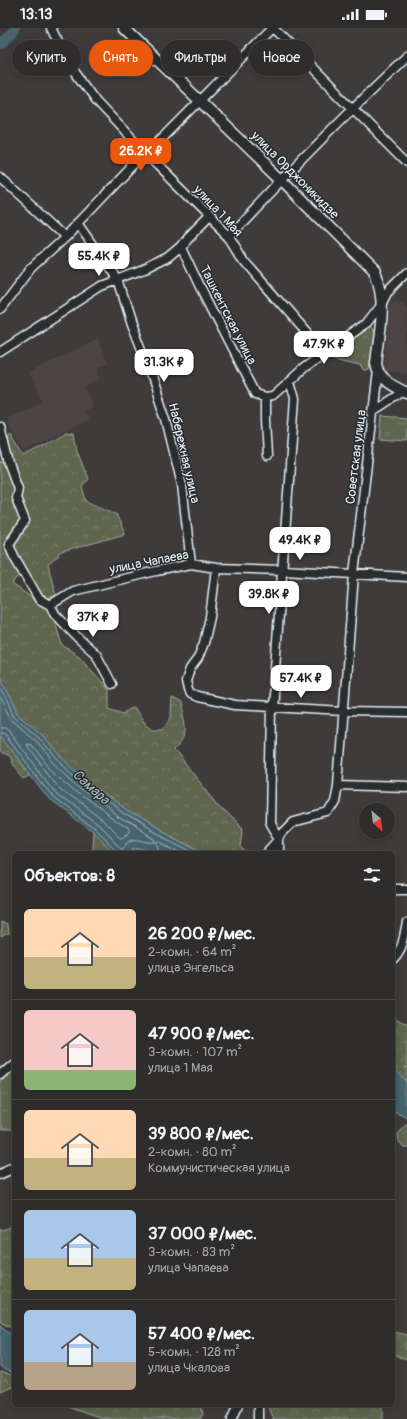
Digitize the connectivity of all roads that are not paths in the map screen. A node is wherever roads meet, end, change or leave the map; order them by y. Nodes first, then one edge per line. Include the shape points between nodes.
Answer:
1 (51, 28) edge
2 (124, 28) edge
3 (273, 28) edge
4 (407, 56) edge
5 (200, 100) junction
6 (353, 108) junction
7 (145, 153) junction
8 (407, 163) edge
9 (0, 177) edge
10 (281, 179) junction
11 (208, 217) junction
12 (78, 223) junction
13 (228, 236) junction
14 (64, 237) junction
15 (181, 246) junction
16 (407, 273) edge
17 (118, 280) junction
18 (382, 302) junction
19 (0, 309) edge
20 (0, 352) edge
21 (324, 353) junction
22 (378, 372) junction
23 (290, 381) junction
24 (406, 392) edge
25 (265, 397) junction
26 (373, 411) junction
27 (0, 427) edge
28 (267, 456) dead end
29 (191, 564) junction
30 (216, 568) junction
31 (283, 570) junction
32 (354, 574) junction
33 (407, 577) edge
34 (50, 605) junction
35 (112, 684) dead end
36 (272, 708) junction
37 (344, 711) junction
38 (407, 712) edge
39 (338, 785) junction
40 (407, 787) edge
41 (279, 839) junction
42 (268, 851) edge
43 (279, 851) edge
44 (395, 889) edge
45 (407, 889) edge
46 (407, 922) edge
47 (395, 957) edge
48 (12, 1064) edge
49 (0, 1074) edge
50 (12, 1168) edge
51 (0, 1173) edge
52 (237, 1407) edge
53 (258, 1407) edge
54 (232, 1419) edge
55 (258, 1419) edge

1 - 7 street, улица 1 Мая via 69,64 96,101
2 - 5 main road, улица Орджоникидзе
3 - 5 street
3 - 6 street
4 - 6 street
5 - 7 street
5 - 10 main road, улица Орджоникидзе
6 - 8 street
6 - 10 street
7 - 11 street, улица 1 Мая
7 - 12 street
9 - 14 street
10 - 13 street
10 - 18 main road, улица Орджоникидзе via 375,273 379,281
11 - 13 street, улица 1 Мая
11 - 15 street
12 - 14 street
12 - 17 street, Набережная улица
13 - 21 street, улица 1 Мая via 244,260
14 - 19 street via 31,268
15 - 17 street via 168,258
15 - 25 street, Ташкентская улица via 254,394
16 - 18 street
17 - 20 street via 102,286
17 - 29 street, Набережная улица via 166,419 182,485
18 - 21 street via 366,324
18 - 22 main road, улица Орджоникидзе via 376,363
21 - 23 street
22 - 24 main road via 385,380
22 - 26 street, Советская улица
23 - 25 street via 273,396
23 - 31 street via 295,399
24 - 26 street
25 - 28 street
26 - 32 street, Советская улица
27 - 34 street via 18,488 16,498 25,521 9,544 39,599
29 - 30 street, улица Чапаева
29 - 34 street, улица Чапаева via 73,591
30 - 31 street, улица Чапаева
30 - 36 street via 210,617 204,643 186,681 188,690 197,697 235,705
31 - 32 street, улица Чапаева
31 - 36 street
32 - 33 street, улица Чапаева
32 - 37 street, Советская улица
34 - 35 street via 55,614 96,654
36 - 37 street
36 - 41 street via 270,824
37 - 38 street
37 - 39 street, Советская улица
39 - 40 street
39 - 41 street, Советская улица via 335,801 328,813 293,822
41 - 42 street
41 - 43 street
44 - 45 street
46 - 47 street via 403,943
48 - 49 street
50 - 51 street
52 - 54 street
53 - 55 street

